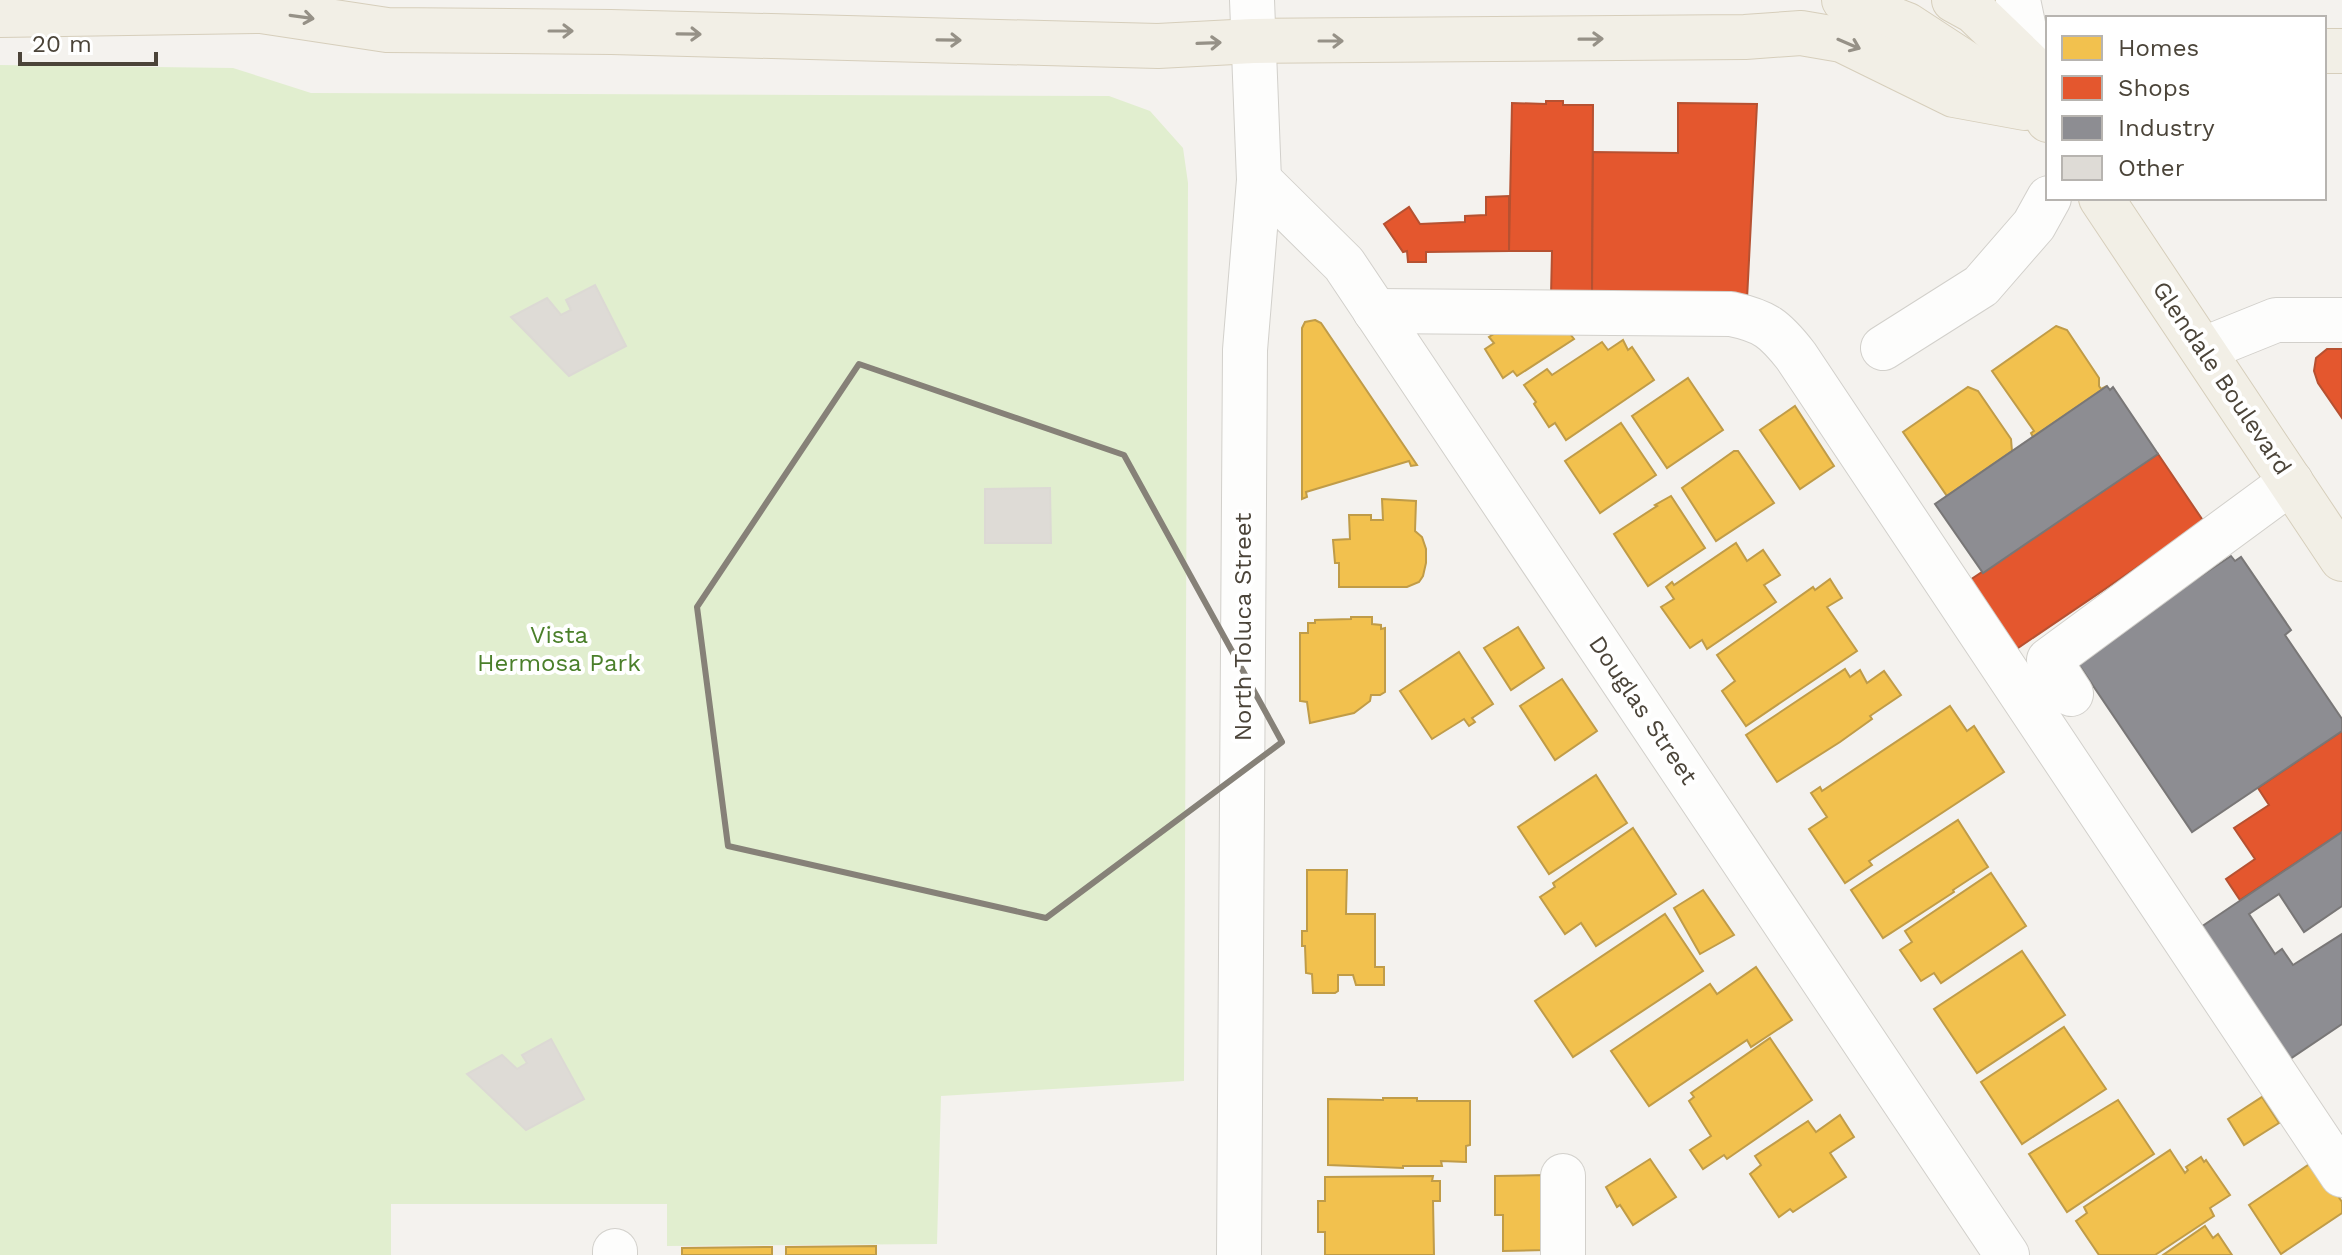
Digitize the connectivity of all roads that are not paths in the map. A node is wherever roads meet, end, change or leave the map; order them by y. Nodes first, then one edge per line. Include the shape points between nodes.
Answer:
1 (1844, 0) edge
2 (2018, 0) edge
3 (1967, 4) edge
4 (0, 15) edge
5 (1253, 21) edge
6 (1976, 70) junction
7 (2040, 97) edge
8 (1259, 180) junction
9 (2048, 200) edge
10 (2102, 200) edge
11 (1375, 311) junction
12 (2342, 320) edge
13 (1883, 348) dead end
14 (2204, 349) junction
15 (2291, 482) junction
16 (2342, 559) edge
17 (2071, 694) dead end
18 (2342, 1175) edge
19 (1563, 1176) dead end
20 (1239, 1255) edge
21 (1563, 1255) edge
22 (2007, 1255) edge

1 - 6 main road via 1907,25
2 - 7 street
3 - 6 street
3 - 7 main road
4 -> 5 main road via 261,11 387,30 1158,46
5 -> 7 main road via 1745,37 1801,33 1842,40 1954,95
5 - 8 street, North Toluca Street
6 - 7 main road
8 - 11 street, Douglas Street via 1344,264
8 - 20 street, North Toluca Street via 1245,350
9 - 13 street via 2034,225 1981,286
10 - 14 main road, Glendale Boulevard
11 - 18 street via 1731,314 1755,319 1777,332
11 - 22 street, Douglas Street
12 - 14 street via 2276,320
14 - 15 main road, Glendale Boulevard
15 - 16 main road, Glendale Boulevard
15 - 17 street via 2049,660
19 - 21 street

